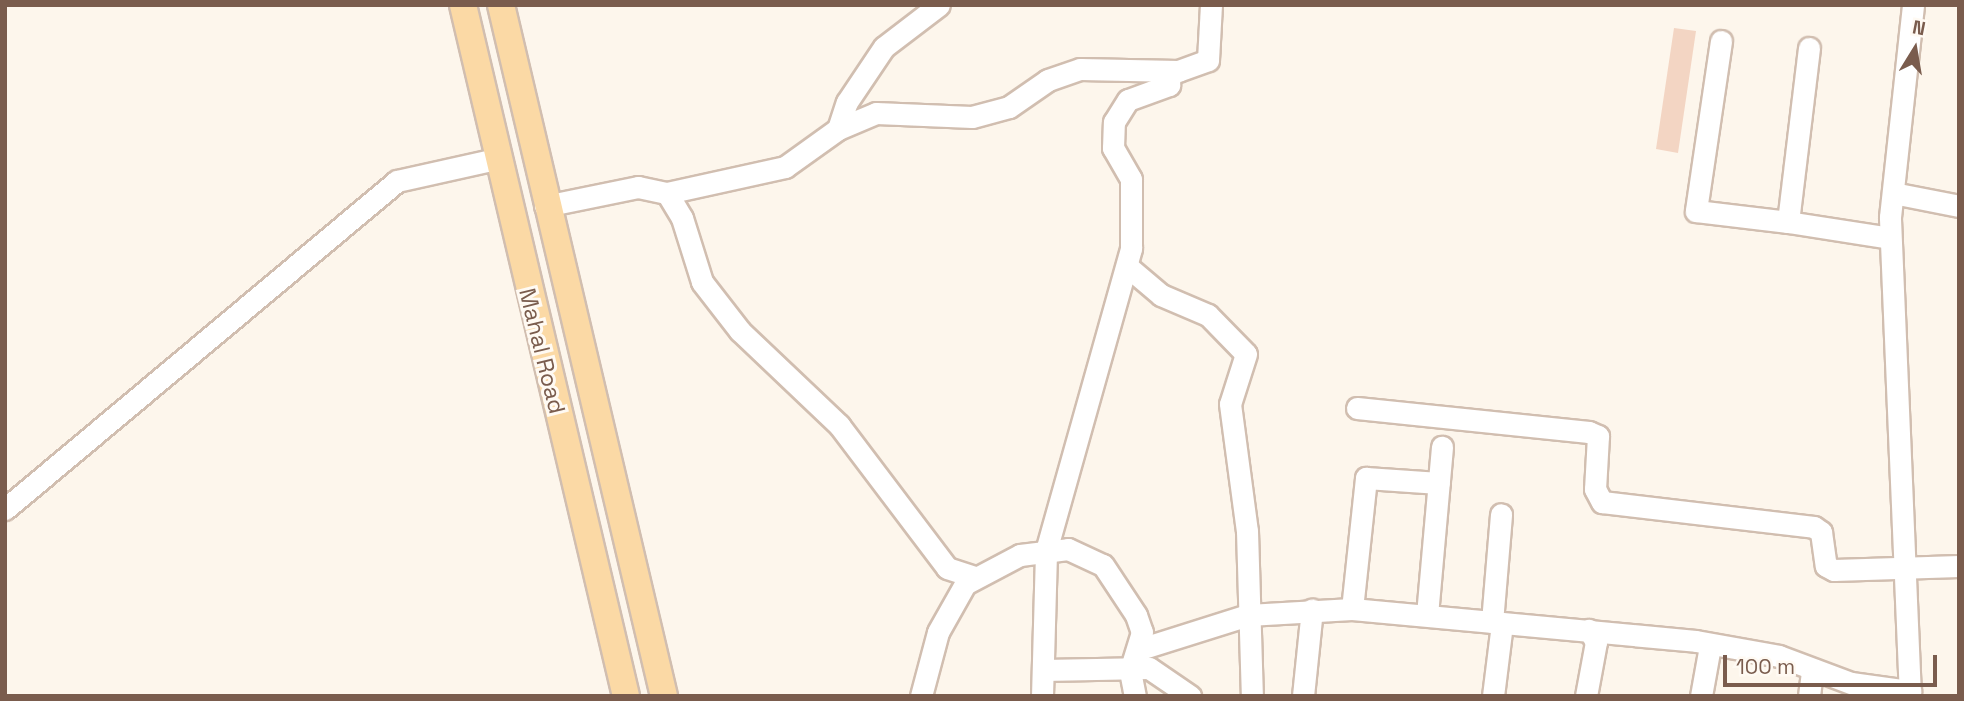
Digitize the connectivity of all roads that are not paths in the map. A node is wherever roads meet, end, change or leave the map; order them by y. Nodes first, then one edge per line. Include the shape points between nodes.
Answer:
1 (463, 5) edge
2 (501, 5) edge
3 (939, 5) edge
4 (1211, 5) edge
5 (1913, 5) edge
6 (1721, 41) dead end
7 (1809, 48) dead end
8 (1170, 72) junction
9 (838, 129) junction
10 (495, 159) junction
11 (667, 193) junction
12 (1893, 193) junction
13 (545, 206) junction
14 (1959, 206) edge
15 (1788, 222) junction
16 (1891, 238) junction
17 (1128, 267) junction
18 (1357, 408) dead end
19 (1442, 447) dead end
20 (1438, 483) junction
21 (5, 509) edge
22 (1501, 514) dead end
23 (1046, 551) junction
24 (1959, 566) edge
25 (1905, 568) junction
26 (975, 577) junction
27 (1352, 609) junction
28 (1312, 610) junction
29 (1248, 615) junction
30 (1427, 615) junction
31 (1497, 623) junction
32 (1589, 630) junction
33 (1710, 646) junction
34 (1133, 661) junction
35 (1043, 670) junction
36 (1812, 671) junction
37 (1910, 693) edge
38 (626, 696) edge
39 (664, 696) edge
40 (921, 696) edge
41 (1042, 696) edge
42 (1136, 696) edge
43 (1190, 696) edge
44 (1252, 696) edge
45 (1303, 696) edge
46 (1493, 696) edge
47 (1586, 696) edge
48 (1701, 696) edge
49 (1809, 696) edge

1 - 10 main road, Mahal Road
2 - 13 main road, Mahal Road
3 - 9 street via 884,47 847,102
4 - 8 street via 1208,60
5 - 12 street
6 - 15 street via 1696,211
7 - 15 street
8 - 9 street via 1080,69 1048,80 1009,107 984,114 876,113
8 - 17 street via 1169,85 1128,100 1114,122 1113,148 1131,179 1135,212
9 - 11 street via 785,167
10 - 21 street via 397,181
10 - 38 main road, Mahal Road
11 - 13 street via 638,187
11 - 26 street via 682,218 702,282 740,331 839,425 947,568
12 - 14 street
12 - 16 street
13 - 39 main road, Mahal Road
15 - 16 street
16 - 25 street
17 - 23 street
17 - 29 street via 1161,295 1208,315 1246,354 1230,404 1242,468
18 - 25 street via 1589,432 1598,436 1594,489 1602,502 1807,525 1821,531 1826,566 1834,570
19 - 20 street
20 - 27 street via 1366,478
20 - 30 street
22 - 31 street
23 - 26 street via 1020,555
23 - 34 street via 1068,549 1103,565 1142,632
23 - 35 street
24 - 25 street
25 - 37 street
26 - 40 street via 937,632
27 - 28 street
27 - 30 street
28 - 29 street
28 - 45 street
29 - 34 street
29 - 44 street
30 - 31 street
31 - 32 street
31 - 46 street
32 - 33 street
32 - 47 street via 1596,642
33 - 36 street via 1779,656
33 - 48 street
34 - 35 street
34 - 42 street
34 - 43 street
35 - 41 street
36 - 37 street
36 - 49 street

